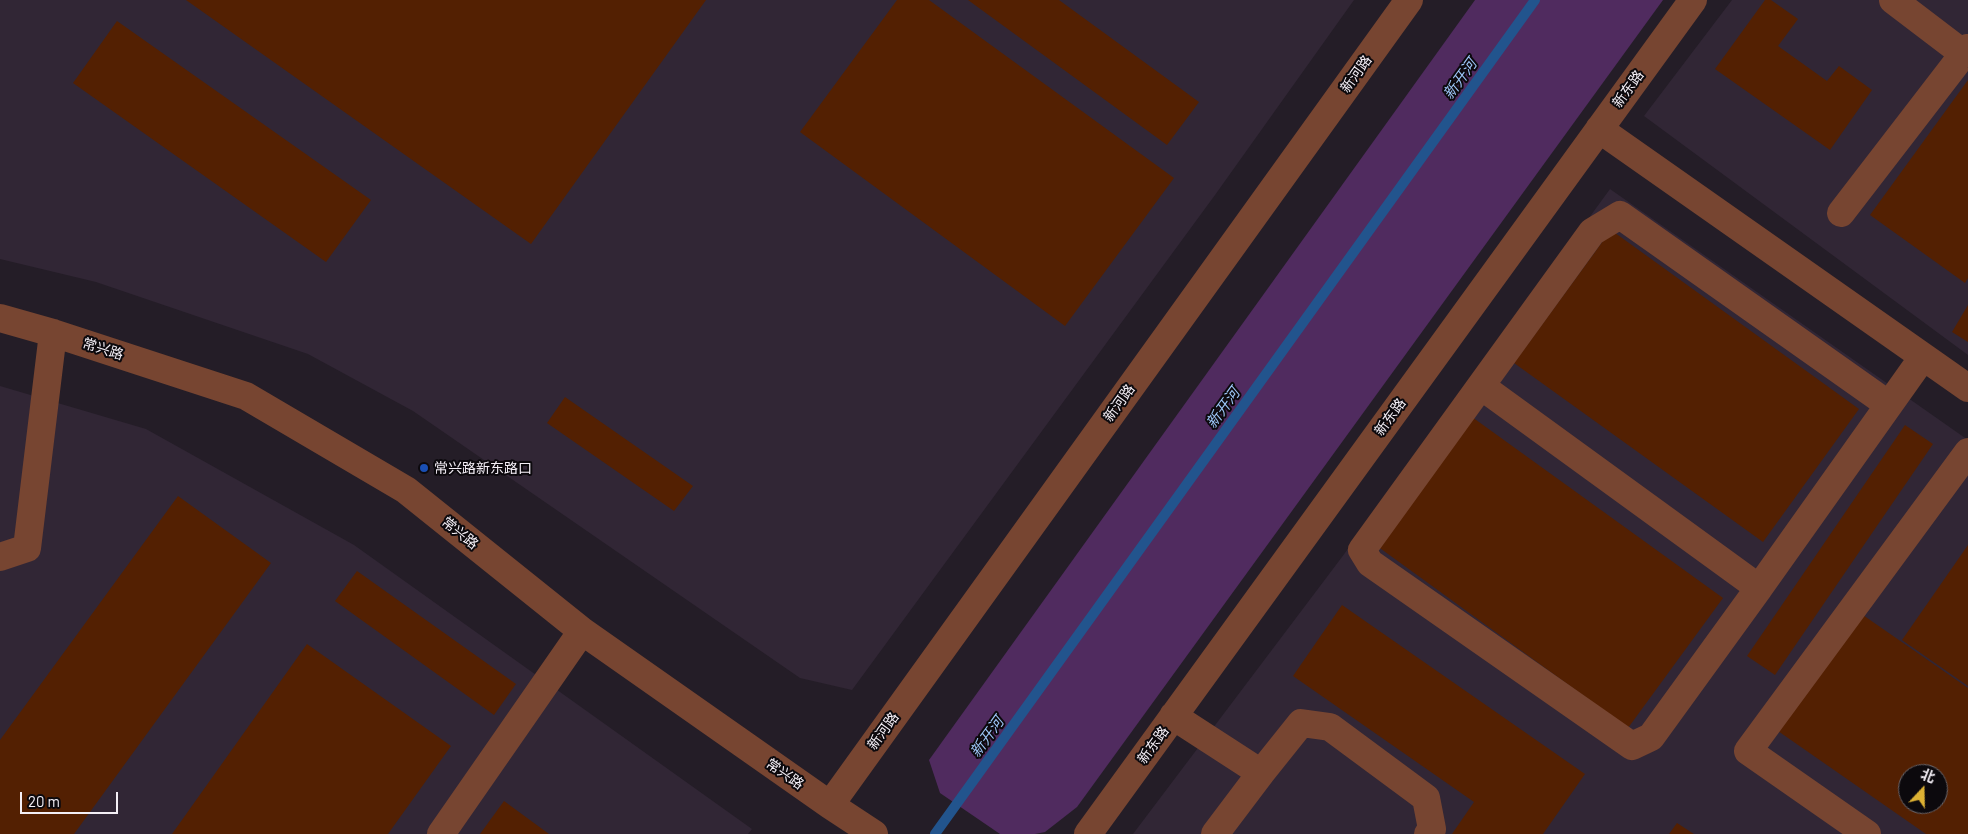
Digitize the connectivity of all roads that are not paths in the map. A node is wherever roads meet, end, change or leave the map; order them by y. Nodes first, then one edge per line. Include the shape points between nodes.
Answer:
1 (1409, 0) edge
2 (1693, 0) edge
3 (1893, 0) edge
4 (1966, 51) edge
5 (1599, 129) junction
6 (1841, 213) dead end
7 (0, 318) edge
8 (53, 333) junction
9 (1923, 356) junction
10 (1480, 386) junction
11 (1968, 387) edge
12 (1889, 405) junction
13 (1967, 457) edge
14 (0, 557) edge
15 (1759, 588) junction
16 (582, 631) junction
17 (1173, 716) junction
18 (1261, 773) junction
19 (830, 805) junction
20 (1224, 831) edge
21 (440, 834) edge
22 (874, 834) edge
23 (1088, 834) edge
24 (1428, 834) edge
25 (1867, 834) edge

1 - 19 street, 新河路
2 - 5 street, 新东路
3 - 4 street
4 - 6 street
5 - 9 street
5 - 17 street, 新东路
7 - 8 street, 常兴路
8 - 14 street via 27,548
8 - 16 street, 常兴路 via 246,396 406,490
9 - 11 street
9 - 12 street
10 - 12 street via 1592,232 1620,215
10 - 15 street
10 - 15 street via 1362,550 1370,564 1632,746 1651,737
12 - 15 street
13 - 25 street via 1748,751
16 - 19 street, 常兴路
16 - 21 street
17 - 18 street
17 - 23 street, 新东路
18 - 20 street
18 - 24 street via 1301,723 1330,727 1426,798 1432,829
19 - 22 street, 常兴路

